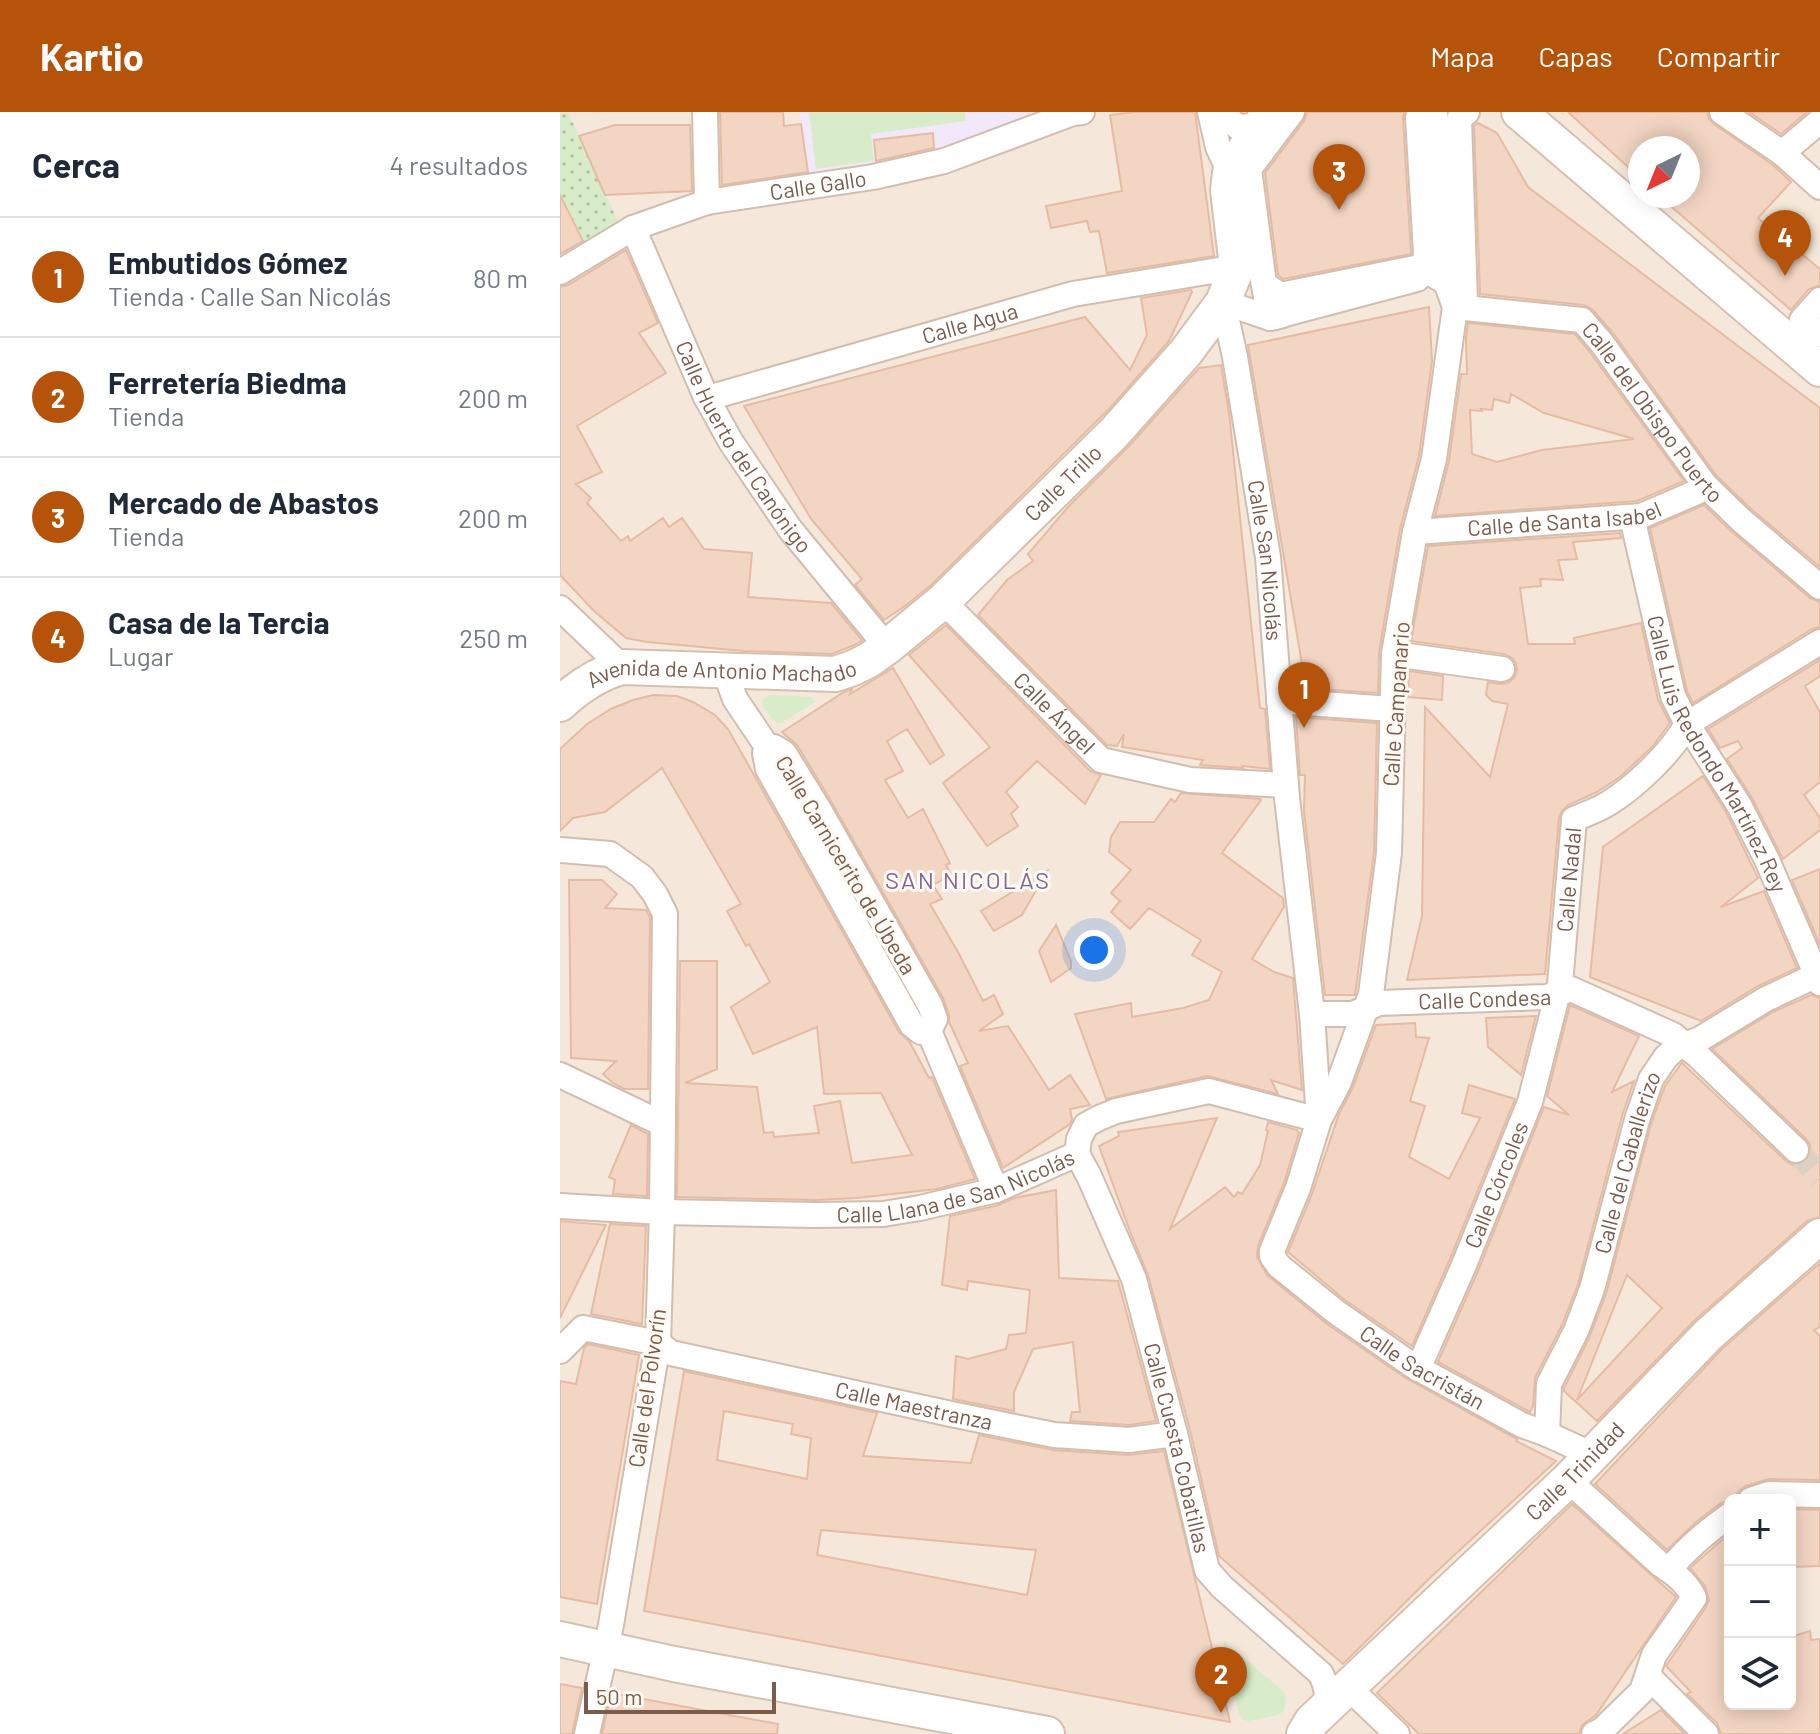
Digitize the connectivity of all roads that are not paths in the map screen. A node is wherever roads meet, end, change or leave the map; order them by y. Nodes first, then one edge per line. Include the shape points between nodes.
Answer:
1 (705, 112) edge
2 (1082, 112) edge
3 (1210, 112) edge
4 (1220, 112) edge
5 (1418, 112) edge
6 (1435, 112) edge
7 (1467, 112) edge
8 (1519, 112) edge
9 (1722, 112) edge
10 (1276, 114) edge
11 (1820, 121) edge
12 (1782, 153) junction
13 (1230, 173) junction
14 (1820, 187) edge
15 (707, 202) junction
16 (633, 228) junction
17 (1237, 267) junction
18 (560, 272) edge
19 (1446, 282) junction
20 (1820, 282) edge
21 (1820, 293) edge
22 (1820, 300) edge
23 (1223, 302) junction
24 (1455, 307) junction
25 (1270, 318) junction
26 (1818, 340) edge
27 (706, 397) junction
28 (1705, 485) junction
29 (1632, 517) junction
30 (1415, 532) junction
31 (1820, 587) edge
32 (943, 601) junction
33 (560, 608) edge
34 (1820, 642) edge
35 (887, 647) junction
36 (1394, 654) junction
37 (622, 667) junction
38 (1502, 669) dead end
39 (725, 671) junction
40 (1279, 701) junction
41 (560, 704) edge
42 (1392, 709) junction
43 (1687, 724) junction
44 (1286, 785) junction
45 (560, 850) edge
46 (1819, 979) edge
47 (1558, 994) junction
48 (1366, 1008) junction
49 (1312, 1014) junction
50 (1691, 1049) junction
51 (560, 1075) edge
52 (1319, 1120) junction
53 (663, 1124) junction
54 (1796, 1150) tunnel mouth
55 (1077, 1154) junction
56 (996, 1190) junction
57 (560, 1206) edge
58 (662, 1212) junction
59 (1820, 1236) edge
60 (658, 1343) junction
61 (560, 1351) edge
62 (1418, 1369) junction
63 (1175, 1434) junction
64 (1547, 1434) junction
65 (1593, 1455) junction
66 (1568, 1480) junction
67 (1796, 1495) edge
68 (1820, 1495) edge
69 (1724, 1519) edge
70 (1669, 1570) junction
71 (560, 1639) edge
72 (605, 1649) junction
73 (1648, 1676) junction
74 (1318, 1719) edge
75 (587, 1734) edge
76 (1047, 1734) edge
77 (1397, 1734) edge
78 (1594, 1734) edge
79 (1706, 1734) edge

1 - 15 street
2 - 15 street, Calle Gallo via 944,161
3 - 13 street
4 - 10 street via 1238,127
5 - 19 street via 1424,270
6 - 19 street
7 - 19 street via 1459,119 1465,303
8 - 26 street
9 - 12 street
10 - 13 street
10 - 25 street via 1242,168
10 - 25 street via 1249,169 1264,284 1280,295 1415,268 1417,279
11 - 12 street
12 - 14 street
13 - 17 street
15 - 16 street, Calle Gallo
16 - 18 street, Calle Gallo
16 - 27 street, Calle Huerto del Canónigo
17 - 23 street, Calle Trillo
17 - 27 street, Calle Agua via 1073,294
19 - 24 street
19 - 25 street
20 - 21 street via 1815,289
22 - 26 street via 1802,320
23 - 25 street
23 - 32 street, Calle Trillo via 1114,433
23 - 40 street, Calle San Nicolás via 1268,557
24 - 28 street, Calle del Obispo Puerto via 1582,320
24 - 30 street, Calle Campanario via 1434,459
27 - 35 street, Calle Huerto del Canónigo via 790,529
28 - 29 street, Calle de Santa Isabel
28 - 31 street, Calle del Obispo Puerto
29 - 30 street, Calle de Santa Isabel
29 - 43 street, Calle Luis Redondo Martínez Rey via 1673,696
30 - 36 street, Calle Campanario
32 - 35 street, Calle Trillo
32 - 44 street, Calle Ángel via 1101,760 1190,780
33 - 37 street
34 - 43 street
35 - 39 street, Avenida de Antonio Machado via 835,674
36 - 38 street
36 - 42 street, Calle Campanario
37 - 39 street, Avenida de Antonio Machado
37 - 41 street, Avenida de Antonio Machado via 592,679
39 - 56 street, Calle Carnicerito de Úbeda via 735,699 768,748 784,753 930,1005 935,1019 929,1031
40 - 42 street
40 - 44 street, Calle San Nicolás
42 - 48 street, Calle Campanario via 1389,853
43 - 46 street, Calle Luis Redondo Martínez Rey via 1739,805
43 - 47 street, Calle Nadal via 1678,741 1628,790 1574,819
44 - 49 street, Calle San Nicolás
45 - 53 street, Calle del Polvorín via 610,854 642,877 665,914
46 - 50 street, Calle del Caballerizo via 1766,999
47 - 48 street, Calle Condesa via 1379,1003
47 - 50 street, Calle Condesa via 1571,989 1673,1035
47 - 62 street, Calle Córcoles via 1530,1102
48 - 49 street, Calle Condesa via 1353,1014
48 - 52 street, Calle Campanario
49 - 52 street, Calle San Nicolás
50 - 54 street, Calle Condesa
50 - 64 street, Calle del Caballerizo via 1676,1048 1651,1079 1592,1289 1549,1384
51 - 53 street
52 - 55 street, Calle Llana de San Nicolás via 1209,1091 1099,1118 1086,1125
52 - 62 street, Calle Sacristán via 1272,1251 1274,1261
53 - 58 street, Calle del Polvorín
55 - 56 street, Calle Llana de San Nicolás
55 - 63 street, Calle Cuesta Cobatillas via 1134,1279
56 - 58 street, Calle Llana de San Nicolás via 883,1214
57 - 58 street, Calle Llana de San Nicolás
58 - 60 street, Calle del Polvorín
59 - 65 street, Calle Trinidad via 1708,1335
60 - 61 street, Calle Maestranza via 583,1328
60 - 63 street, Calle Maestranza via 671,1353 1054,1435 1129,1440
60 - 72 street, Calle del Polvorín
62 - 64 street, Calle Sacristán
63 - 74 street, Calle Cuesta Cobatillas via 1207,1570 1321,1674 1325,1684
64 - 65 street, Calle Sacristán
65 - 66 street, Calle Trinidad
66 - 70 street
66 - 74 street, Calle Trinidad
67 - 68 street
69 - 70 street
70 - 73 street via 1694,1598 1654,1655
71 - 72 street
72 - 75 street, Calle del Polvorín
72 - 76 street
73 - 78 street via 1642,1691
73 - 79 street
74 - 77 street

